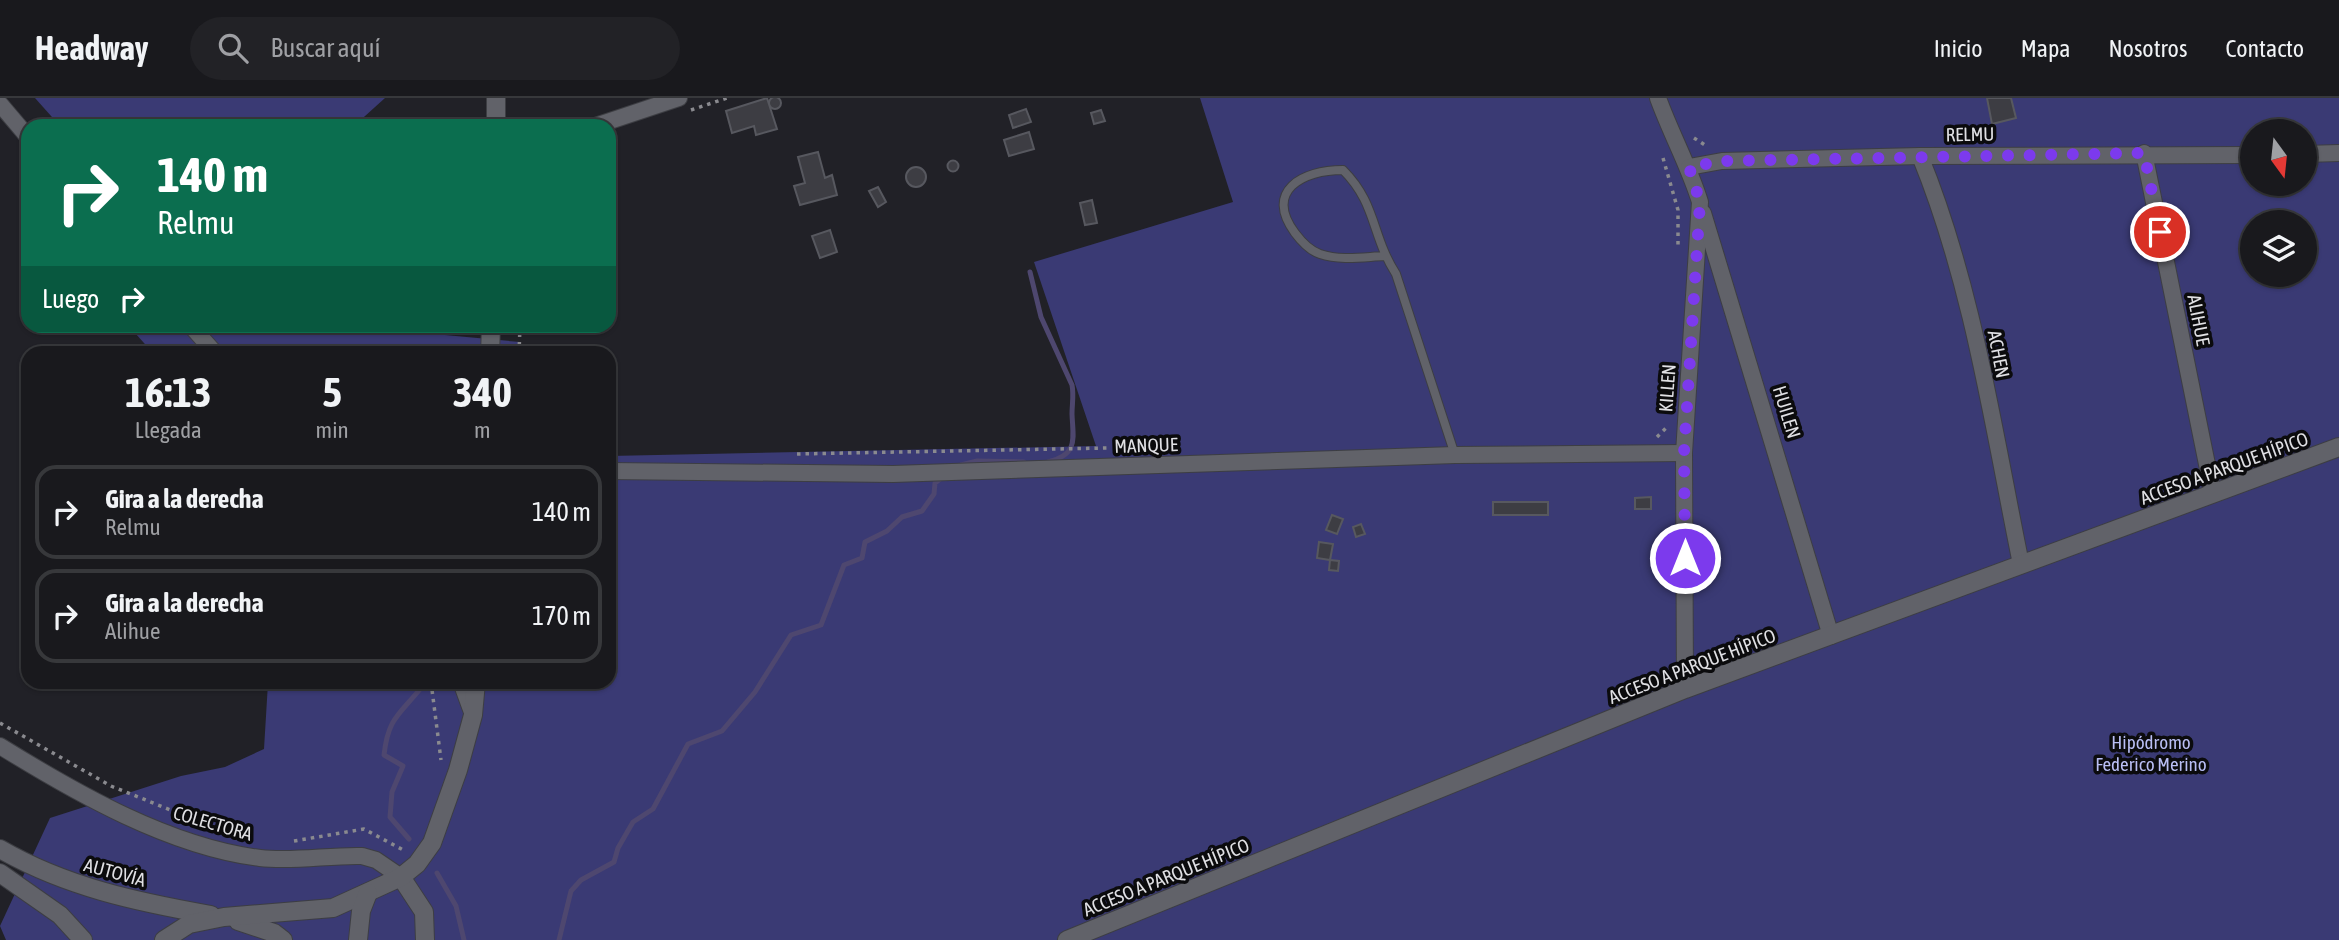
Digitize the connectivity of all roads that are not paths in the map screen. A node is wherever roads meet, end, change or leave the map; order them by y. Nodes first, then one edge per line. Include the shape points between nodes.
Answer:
1 (496, 98) edge
2 (679, 98) edge
3 (1658, 98) edge
4 (5, 103) edge
5 (496, 119) edge
6 (616, 119) edge
7 (21, 126) edge
8 (2144, 153) junction
9 (2339, 153) edge
10 (2317, 154) edge
11 (2240, 155) edge
12 (1920, 156) junction
13 (1689, 167) junction
14 (1700, 202) junction
15 (1384, 256) junction
16 (2339, 447) edge
17 (1684, 453) junction
18 (1455, 455) junction
19 (616, 471) edge
20 (2213, 494) junction
21 (2021, 564) junction
22 (1831, 636) junction
23 (464, 689) edge
24 (476, 689) edge
25 (1685, 689) junction
26 (473, 715) junction
27 (0, 746) edge
28 (0, 849) edge
29 (0, 873) edge
30 (401, 877) junction
31 (368, 893) junction
32 (224, 917) junction
33 (83, 940) edge
34 (164, 940) edge
35 (283, 940) edge
36 (358, 940) edge
37 (425, 940) edge
38 (1067, 940) edge

1 - 5 street
2 - 6 street
3 - 13 street, KILLEN
4 - 7 street
8 - 11 street, RELMU
8 - 12 street, RELMU
8 - 20 street, ALIHUE
9 - 10 street
12 - 13 street, RELMU via 1722,161
12 - 21 street, ACHEN via 1970,314
13 - 14 street, KILLEN
14 - 17 street, KILLEN
14 - 22 street, HUILEN
15 - 15 lane via 1367,200 1343,170 1309,176 1284,194 1282,206 1289,225 1317,253 1341,259
15 - 18 lane via 1396,274
16 - 20 street, ACCESO A PARQUE HÍPICO
17 - 18 street, MANQUE
17 - 25 street, KILLEN
18 - 19 street, MANQUE via 893,474
20 - 21 street, ACCESO A PARQUE HÍPICO
21 - 22 street, ACCESO A PARQUE HÍPICO
22 - 25 street, ACCESO A PARQUE HÍPICO
23 - 26 street
24 - 26 street, AUTOVÍA
25 - 38 street, ACCESO A PARQUE HÍPICO
26 - 30 street, AUTOVÍA via 432,843
27 - 30 street, COLECTORA via 111,809 191,841 262,858 362,856
28 - 32 street, AUTOVÍA via 93,891
29 - 33 street via 60,915
30 - 31 street, AUTOVÍA
30 - 37 street, COLECTORA via 424,912
31 - 32 street, AUTOVÍA via 312,912
31 - 36 street
32 - 34 street via 189,924
32 - 35 street, AUTOVÍA via 252,924

